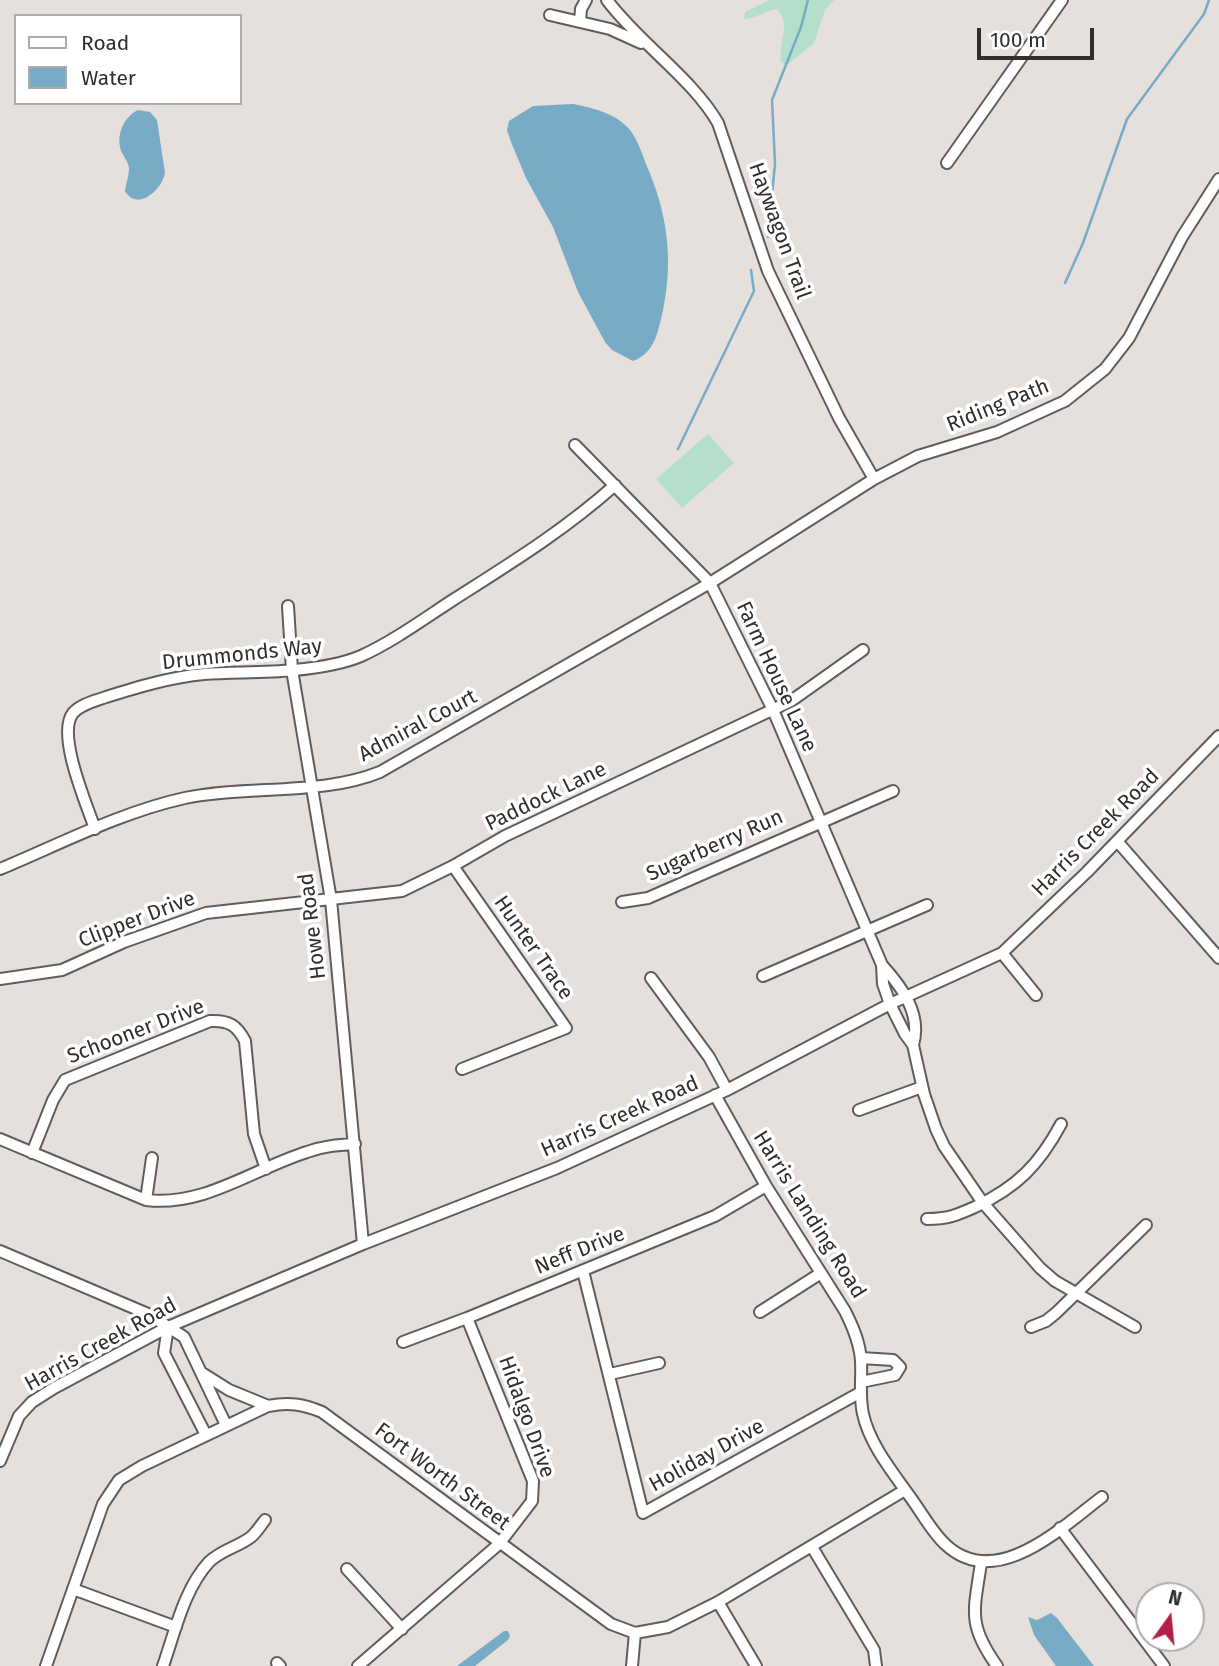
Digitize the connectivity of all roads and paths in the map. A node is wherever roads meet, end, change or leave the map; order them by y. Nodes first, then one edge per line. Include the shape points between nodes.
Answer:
1 (586, 0) edge
2 (607, 0) edge
3 (1062, 0) edge
4 (551, 15) dead end
5 (580, 21) junction
6 (649, 47) junction
7 (947, 163) dead end
8 (1219, 179) edge
9 (575, 445) dead end
10 (874, 479) junction
11 (615, 485) junction
12 (710, 583) junction
13 (288, 606) dead end
14 (863, 650) dead end
15 (292, 670) junction
16 (773, 710) junction
17 (1219, 736) edge
18 (313, 786) junction
19 (893, 790) dead end
20 (821, 820) junction
21 (95, 829) junction
22 (1117, 841) junction
23 (453, 866) junction
24 (0, 869) edge
25 (331, 900) junction
26 (622, 902) dead end
27 (927, 905) dead end
28 (867, 931) junction
29 (1002, 953) junction
30 (1219, 958) edge
31 (881, 965) junction
32 (763, 976) dead end
33 (651, 978) dead end
34 (0, 979) edge
35 (1035, 995) dead end
36 (906, 997) junction
37 (890, 1004) junction
38 (913, 1045) junction
39 (462, 1069) dead end
40 (922, 1087) junction
41 (727, 1090) junction
42 (715, 1096) junction
43 (859, 1110) dead end
44 (1061, 1124) dead end
45 (0, 1139) edge
46 (355, 1144) junction
47 (32, 1153) junction
48 (152, 1158) dead end
49 (266, 1169) junction
50 (766, 1186) junction
51 (146, 1200) junction
52 (983, 1203) junction
53 (928, 1219) dead end
54 (1146, 1225) dead end
55 (363, 1244) junction
56 (0, 1251) edge
57 (583, 1271) junction
58 (821, 1273) junction
59 (1075, 1294) junction
60 (760, 1312) dead end
61 (467, 1318) junction
62 (168, 1327) junction
63 (1031, 1327) dead end
64 (1135, 1327) dead end
65 (403, 1342) dead end
66 (861, 1358) junction
67 (659, 1363) dead end
68 (201, 1373) junction
69 (610, 1374) junction
70 (861, 1387) junction
71 (268, 1406) junction
72 (226, 1424) junction
73 (206, 1434) junction
74 (0, 1461) edge
75 (905, 1490) junction
76 (1102, 1497) dead end
77 (265, 1520) dead end
78 (1060, 1528) junction
79 (499, 1544) junction
80 (812, 1547) junction
81 (981, 1563) junction
82 (347, 1569) dead end
83 (73, 1589) junction
84 (718, 1602) junction
85 (176, 1627) junction
86 (402, 1629) junction
87 (635, 1633) junction
88 (46, 1666) edge
89 (163, 1666) edge
90 (358, 1666) edge
91 (632, 1666) edge
92 (756, 1666) edge
93 (876, 1666) edge
94 (997, 1666) edge
95 (1164, 1666) edge

1 - 5 street
2 - 6 street, Haywagon Trail
3 - 7 street
4 - 5 street, Haywagon Trail
5 - 6 street, Haywagon Trail
6 - 10 street, Haywagon Trail via 704,101 718,123 768,271
8 - 10 street, Riding Path via 1182,237 1129,338 1105,369 1065,401 997,432 918,456
9 - 11 street, Farm House Lane
10 - 12 street, Riding Path
11 - 12 street, Farm House Lane
11 - 15 street, Drummonds Way via 552,536 389,641 330,666
12 - 16 street, Farm House Lane
12 - 18 street, Admiral Court via 387,768 351,782
13 - 15 street, Howe Road
14 - 16 street, Paddock Lane
15 - 18 street, Howe Road
15 - 21 street, Drummonds Way via 173,679 80,707 70,718 68,736
16 - 20 street, Farm House Lane
16 - 23 street, Paddock Lane via 505,836
17 - 22 street, Harris Creek Road
18 - 21 street, Admiral Court via 183,799
18 - 25 street, Howe Road
19 - 20 street, Sugarberry Run
20 - 26 street, Sugarberry Run via 648,898
20 - 28 street, Farm House Lane
21 - 24 street, Admiral Court
22 - 29 street, Harris Creek Road
22 - 30 street
23 - 25 street, Paddock Lane via 401,891
23 - 39 street, Hunter Trace via 566,1028
25 - 34 street, Clipper Drive via 206,913 62,970
25 - 46 street, Howe Road
27 - 28 street
28 - 31 street, Farm House Lane
28 - 32 street
29 - 35 street
29 - 36 street, Harris Creek Road
31 - 36 street, Farm House Lane
31 - 37 street, Farm House Lane
33 - 41 street via 709,1057
36 - 37 street, Harris Creek Road
36 - 38 street, Farm House Lane via 917,1032
37 - 38 street, Farm House Lane
37 - 41 street, Harris Creek Road
38 - 40 street
40 - 43 street
40 - 52 street via 944,1146
41 - 42 street, Harris Creek Road
42 - 50 street, Harris Landing Road
42 - 55 street, Harris Creek Road via 557,1168
44 - 52 street via 1028,1173
45 - 47 street
46 - 49 street via 326,1146
46 - 55 street, Howe Road
47 - 49 street, Schooner Drive via 65,1080 220,1020 240,1030 246,1041 254,1133
47 - 51 street
48 - 51 street
49 - 51 street via 181,1201
50 - 57 street, Neff Drive via 715,1216
50 - 58 street, Harris Landing Road
52 - 53 street via 948,1219
52 - 59 street via 1040,1268
54 - 59 street
55 - 62 street, Harris Creek Road
56 - 62 street via 148,1314
57 - 61 street, Neff Drive
57 - 69 street, Holiday Drive
58 - 60 street
58 - 66 street, Harris Landing Road via 853,1325
59 - 63 street via 1046,1321
59 - 64 street
61 - 65 street, Neff Drive
61 - 79 street, Hidalgo Drive via 533,1481 532,1501
62 - 68 street via 184,1337
62 - 73 street via 164,1353
62 - 74 street, Harris Creek Road via 32,1402 19,1416
66 - 70 street, Harris Landing Road
66 - 70 street via 893,1360 900,1367 895,1375
67 - 69 street
68 - 71 street
68 - 72 street
69 - 70 street, Holiday Drive via 643,1513
70 - 75 street, Harris Landing Road via 867,1429
71 - 72 street, Fort Worth Street
71 - 79 street, Fort Worth Street via 303,1404 322,1412
72 - 73 street, Fort Worth Street
73 - 83 street, Fort Worth Street via 119,1480 103,1504
75 - 80 street
75 - 81 street, Harris Landing Road via 944,1544
76 - 78 street
77 - 85 street via 251,1537 223,1551 200,1573
78 - 81 street via 1020,1554
78 - 95 street
79 - 86 street, Hidalgo Drive
79 - 87 street, Fort Worth Street via 611,1624
80 - 84 street
80 - 93 street via 874,1650
81 - 94 street via 974,1626
82 - 86 street
83 - 85 street
83 - 88 street, Fort Worth Street
84 - 87 street via 668,1627
84 - 92 street
85 - 89 street
86 - 90 street, Hidalgo Drive
87 - 91 street

